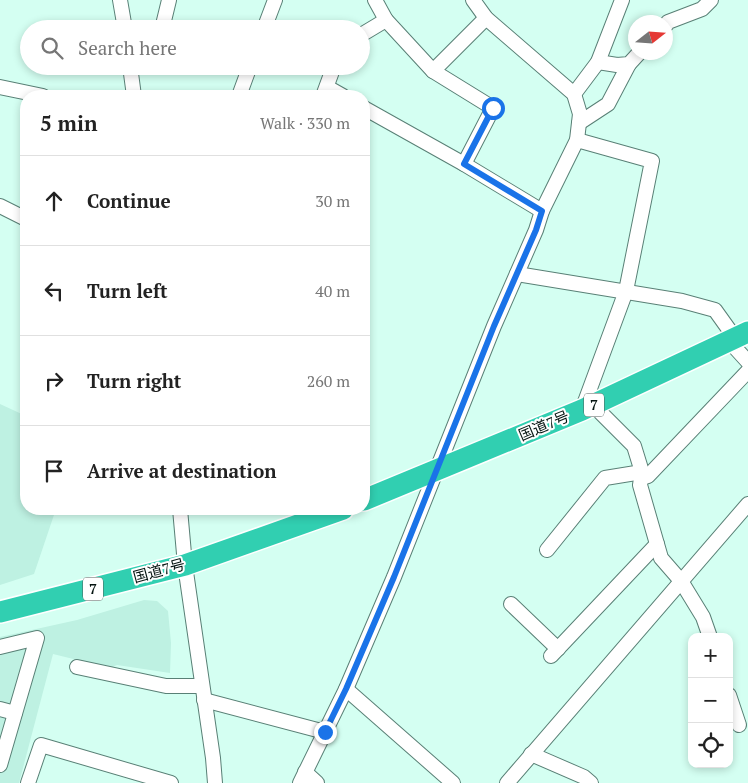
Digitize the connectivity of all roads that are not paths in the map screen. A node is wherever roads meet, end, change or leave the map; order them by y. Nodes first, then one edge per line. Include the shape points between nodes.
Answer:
1 (120, 0) edge
2 (169, 0) edge
3 (275, 0) edge
4 (375, 0) edge
5 (473, 0) edge
6 (622, 0) edge
7 (711, 0) edge
8 (486, 18) junction
9 (123, 20) edge
10 (164, 20) edge
11 (267, 20) edge
12 (386, 20) junction
13 (673, 20) edge
14 (370, 30) edge
15 (633, 60) edge
16 (598, 62) junction
17 (629, 64) junction
18 (433, 71) junction
19 (132, 75) edge
20 (247, 75) edge
21 (331, 75) edge
22 (0, 87) edge
23 (133, 90) edge
24 (241, 90) edge
25 (326, 90) edge
26 (20, 91) edge
27 (574, 94) junction
28 (370, 111) edge
29 (579, 123) junction
30 (577, 140) junction
31 (464, 164) junction
32 (0, 206) edge
33 (542, 211) junction
34 (20, 216) edge
35 (517, 274) junction
36 (626, 291) junction
37 (737, 337) edge
38 (748, 362) edge
39 (748, 371) edge
40 (587, 408) junction
41 (436, 471) junction
42 (641, 475) junction
43 (370, 498) edge
44 (748, 504) edge
45 (181, 515) edge
46 (302, 515) edge
47 (657, 544) junction
48 (547, 550) dead end
49 (185, 565) junction
50 (681, 581) junction
51 (511, 604) dead end
52 (0, 612) edge
53 (709, 633) edge
54 (0, 646) edge
55 (77, 667) dead end
56 (346, 689) junction
57 (203, 693) junction
58 (733, 707) edge
59 (0, 709) edge
60 (15, 714) junction
61 (739, 724) dead end
62 (325, 732) junction
63 (531, 754) junction
64 (0, 765) edge
65 (303, 778) edge
66 (152, 780) edge
67 (28, 783) edge
68 (171, 783) edge
69 (214, 783) edge
70 (317, 783) edge
71 (453, 783) edge
72 (507, 783) edge
73 (591, 783) edge

1 - 9 street
2 - 10 street
3 - 11 street
4 - 12 street
5 - 8 street
6 - 16 street
7 - 13 street via 702,9
8 - 18 street
8 - 27 street
12 - 14 street
12 - 18 street
15 - 17 street
16 - 17 street
16 - 27 street
17 - 29 street via 608,104
18 - 31 street via 493,108
19 - 23 street
20 - 24 street
21 - 25 street
22 - 26 street
27 - 29 street via 580,114
28 - 31 street
29 - 30 street
30 - 33 street
30 - 36 street via 652,161
31 - 33 street
32 - 34 street
33 - 35 street
35 - 36 street
35 - 41 street
36 - 37 street via 715,310
36 - 40 street
37 - 38 street
37 - 40 highway, 国道7号 / 7
39 - 42 street via 648,476
40 - 41 highway, 国道7号 / 7
40 - 42 street via 634,446
41 - 43 highway, 国道7号 / 7
41 - 56 street
42 - 47 street via 640,485
42 - 48 street via 605,478
44 - 50 street
45 - 49 street
46 - 49 highway, 国道7号 / 7
47 - 50 street via 661,558
47 - 51 street via 554,652
49 - 52 highway, 国道7号 / 7
49 - 57 street
50 - 53 street via 703,617
50 - 63 street
54 - 60 street via 37,638
55 - 57 street
56 - 62 street
56 - 71 street
57 - 62 street via 243,710
57 - 69 street
58 - 61 street
59 - 60 street
60 - 64 street
62 - 65 street
63 - 72 street
63 - 73 street via 584,776
65 - 70 street
66 - 67 street via 41,745
66 - 68 street

